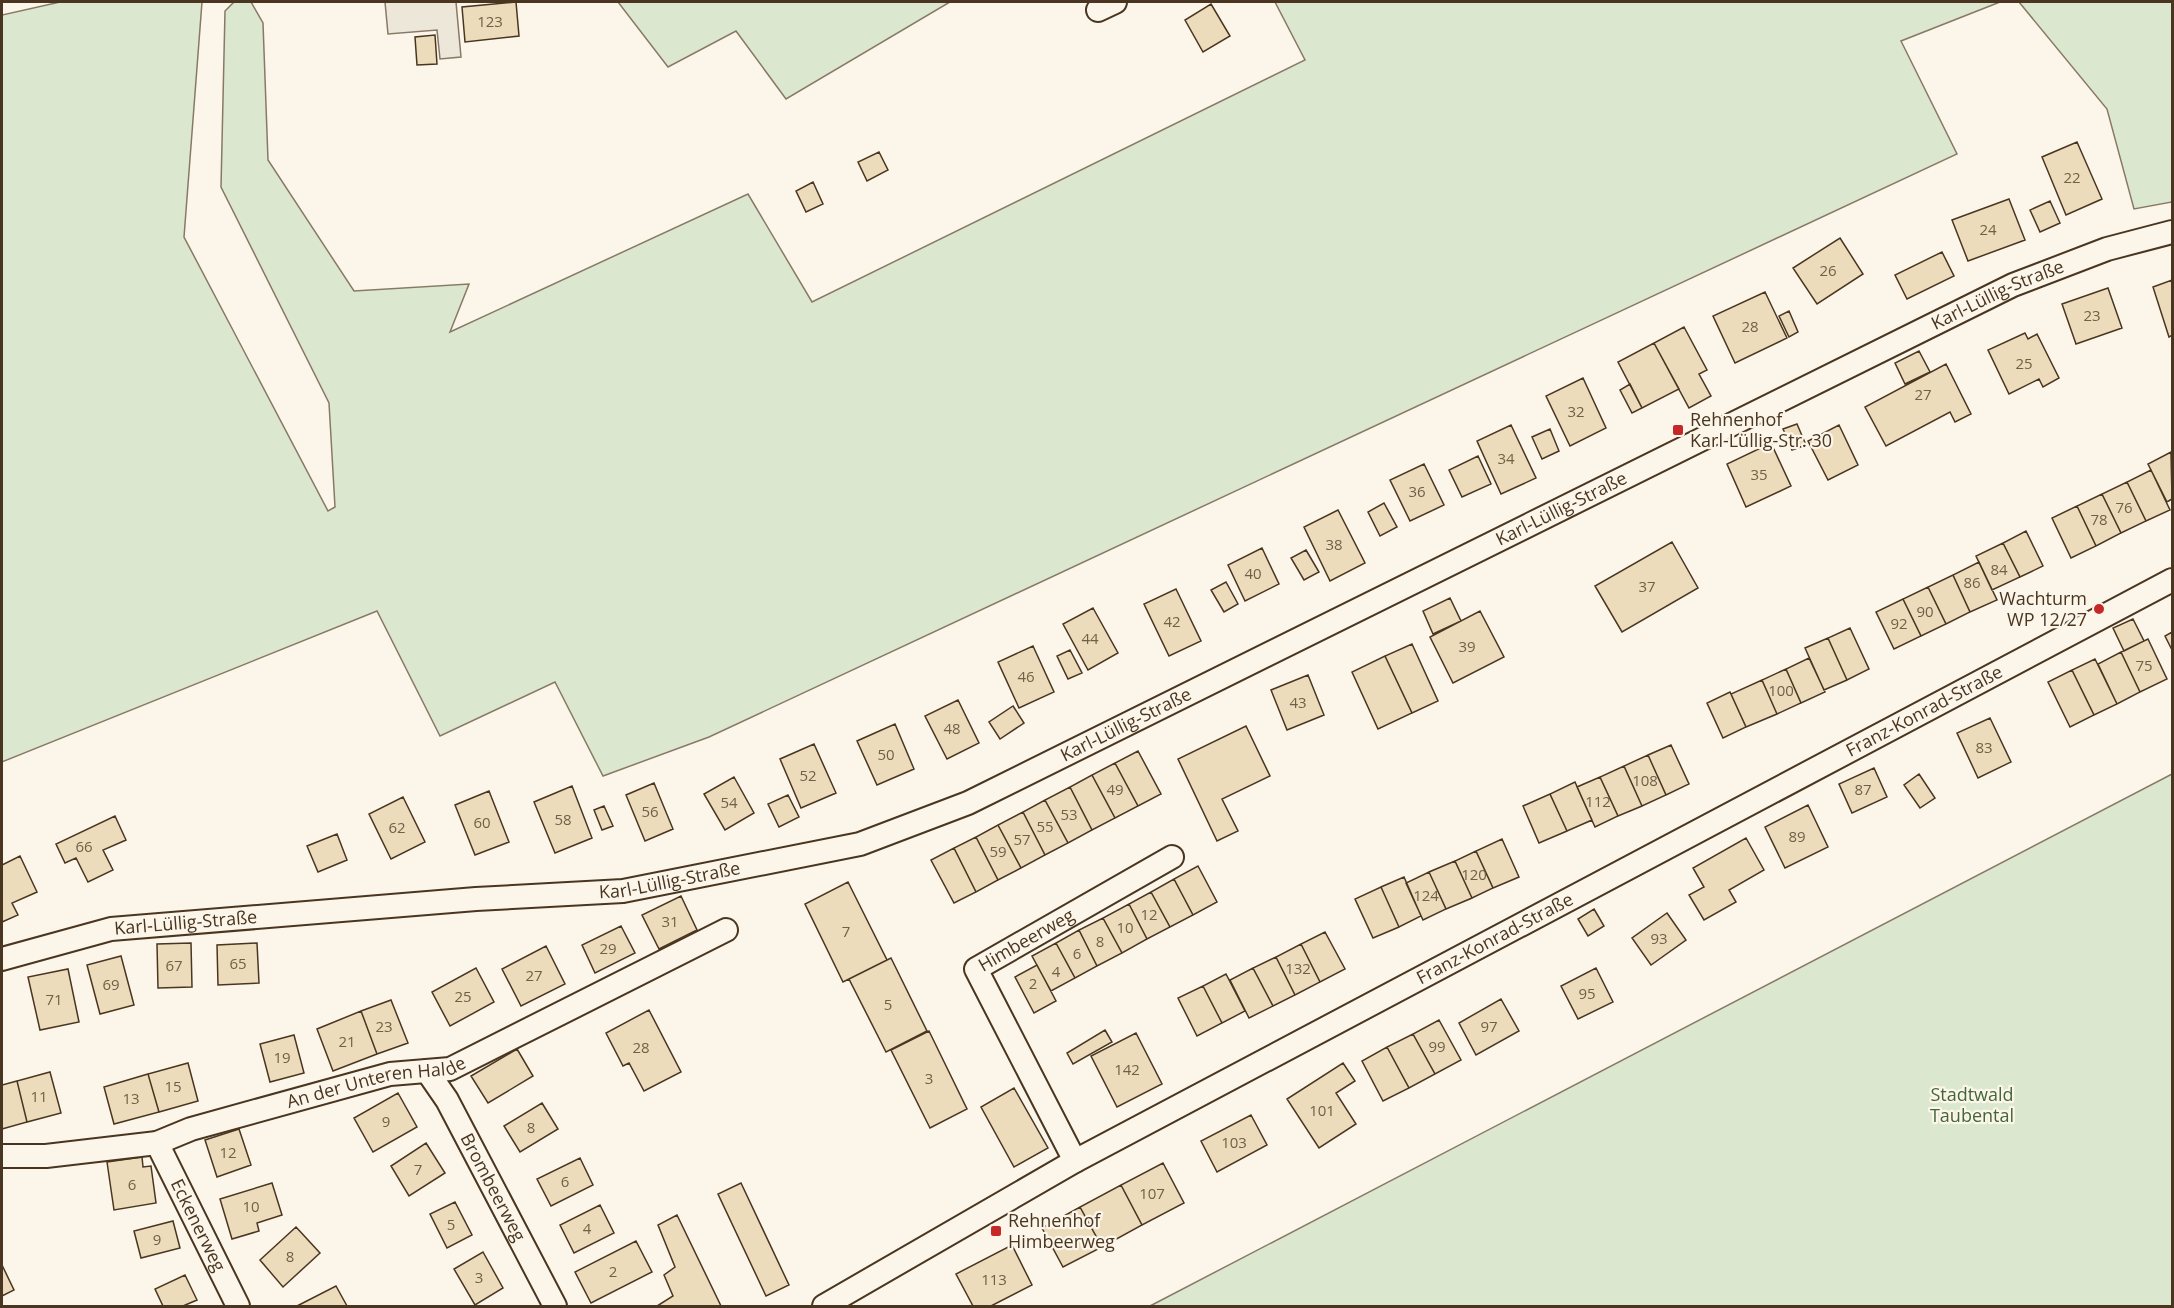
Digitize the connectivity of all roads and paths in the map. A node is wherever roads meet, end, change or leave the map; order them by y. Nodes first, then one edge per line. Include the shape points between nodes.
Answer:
1 (2172, 232) edge
2 (2172, 580) edge
3 (1173, 857) dead end
4 (726, 930) dead end
5 (2, 959) edge
6 (427, 1071) junction
7 (157, 1143) junction
8 (2, 1156) edge
9 (1075, 1161) junction
10 (238, 1306) edge
11 (555, 1306) edge
12 (824, 1306) edge

1 - 5 street, Karl-Lüllig-Straße via 2107,249 2013,285 968,803 860,844 623,891 111,929
2 - 9 street, Franz-Konrad-Straße
3 - 9 street, Himbeerweg via 976,969
4 - 6 street, An der Unteren Halde via 450,1069
6 - 7 street, An der Unteren Halde via 362,1081 191,1129
6 - 11 street, Brombeerweg via 447,1100
7 - 8 street, An der Unteren Halde via 46,1156
7 - 10 street, Eckenerweg
9 - 12 street, Franz-Konrad-Straße

